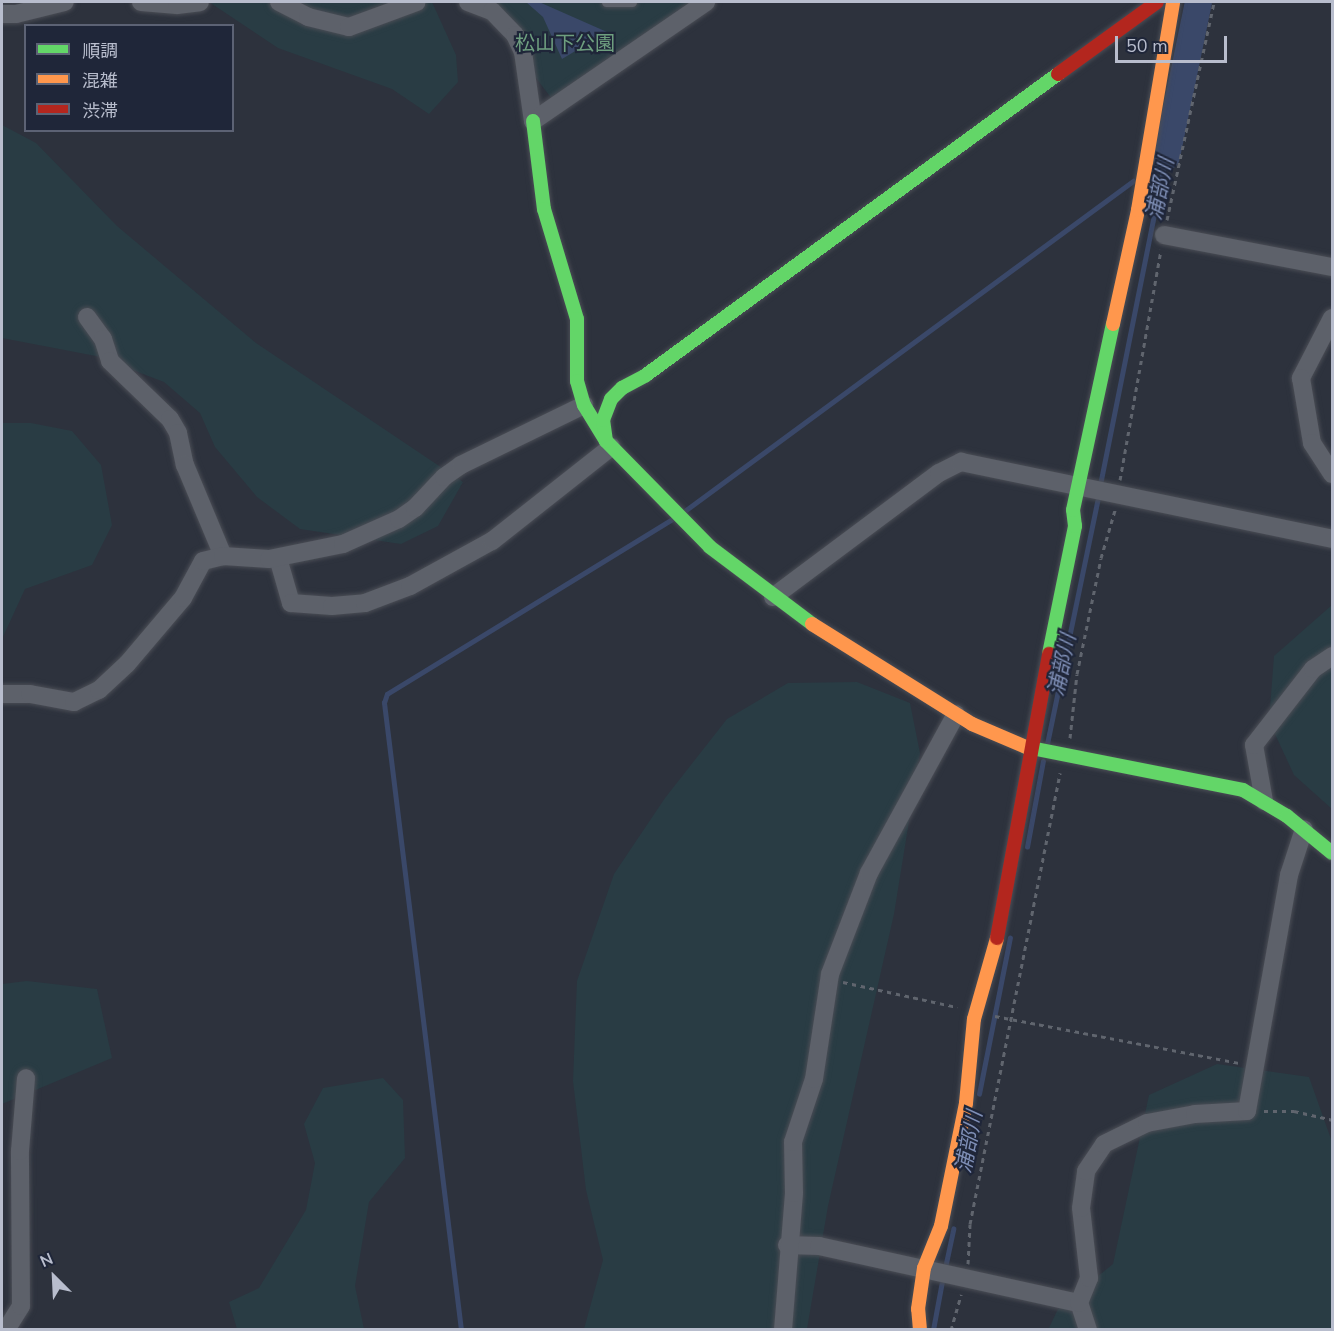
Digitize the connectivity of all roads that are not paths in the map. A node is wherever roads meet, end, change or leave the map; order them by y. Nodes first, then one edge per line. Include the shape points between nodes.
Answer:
1 (65, 2) edge
2 (141, 2) edge
3 (200, 2) edge
4 (279, 2) edge
5 (417, 2) edge
6 (468, 2) edge
7 (606, 2) edge
8 (632, 2) edge
9 (706, 2) edge
10 (1157, 2) edge
11 (1173, 2) edge
12 (2, 14) edge
13 (533, 121) junction
14 (1164, 235) road end
15 (1332, 267) edge
16 (87, 317) dead end
17 (1332, 318) edge
18 (584, 405) junction
19 (608, 444) junction
20 (1332, 474) edge
21 (1079, 486) junction
22 (1332, 539) edge
23 (223, 556) junction
24 (279, 558) junction
25 (773, 597) junction
26 (1332, 656) edge
27 (2, 694) edge
28 (957, 714) junction
29 (1030, 749) junction
30 (1264, 801) junction
31 (1304, 829) junction
32 (1332, 853) edge
33 (26, 1078) dead end
34 (787, 1245) junction
35 (924, 1268) junction
36 (1079, 1303) junction
37 (6, 1329) edge
38 (783, 1329) edge
39 (920, 1329) edge
40 (1088, 1329) edge

1 - 12 street
2 - 3 street
4 - 5 street via 308,17 349,27
6 - 13 street via 492,11 515,35 523,52
7 - 8 lane
9 - 13 street
10 - 19 street via 646,375 622,388 611,399 603,420
11 - 21 street via 1138,210
13 - 18 street via 544,209 577,319 577,381
14 - 15 street
16 - 23 street via 103,339 110,361 170,418 178,433 184,465
17 - 20 street via 1301,378 1312,443
18 - 19 street
18 - 24 street via 461,465 399,519 343,544
19 - 24 street via 492,542 410,586 365,603 291,603
19 - 25 street via 710,547
21 - 22 street
21 - 25 street via 962,462 939,473
21 - 29 street via 1072,510 1075,526
23 - 24 street
23 - 27 street via 203,561 183,598 127,664 99,690 74,702 30,694
25 - 28 street via 827,635
26 - 30 street via 1312,669 1254,745
28 - 29 street
28 - 34 street via 869,873 829,980 814,1079 793,1142 794,1193
29 - 30 street via 1243,790
29 - 35 street via 1002,922 976,1011 966,1103 941,1226
30 - 31 street
31 - 32 street
31 - 36 street via 1289,874 1247,1111 1195,1114 1148,1123 1104,1144 1094,1154 1082,1187 1089,1278
33 - 37 street via 20,1151 21,1306
34 - 35 street via 819,1246
34 - 38 street
35 - 36 street
35 - 39 street via 918,1309
36 - 40 street

